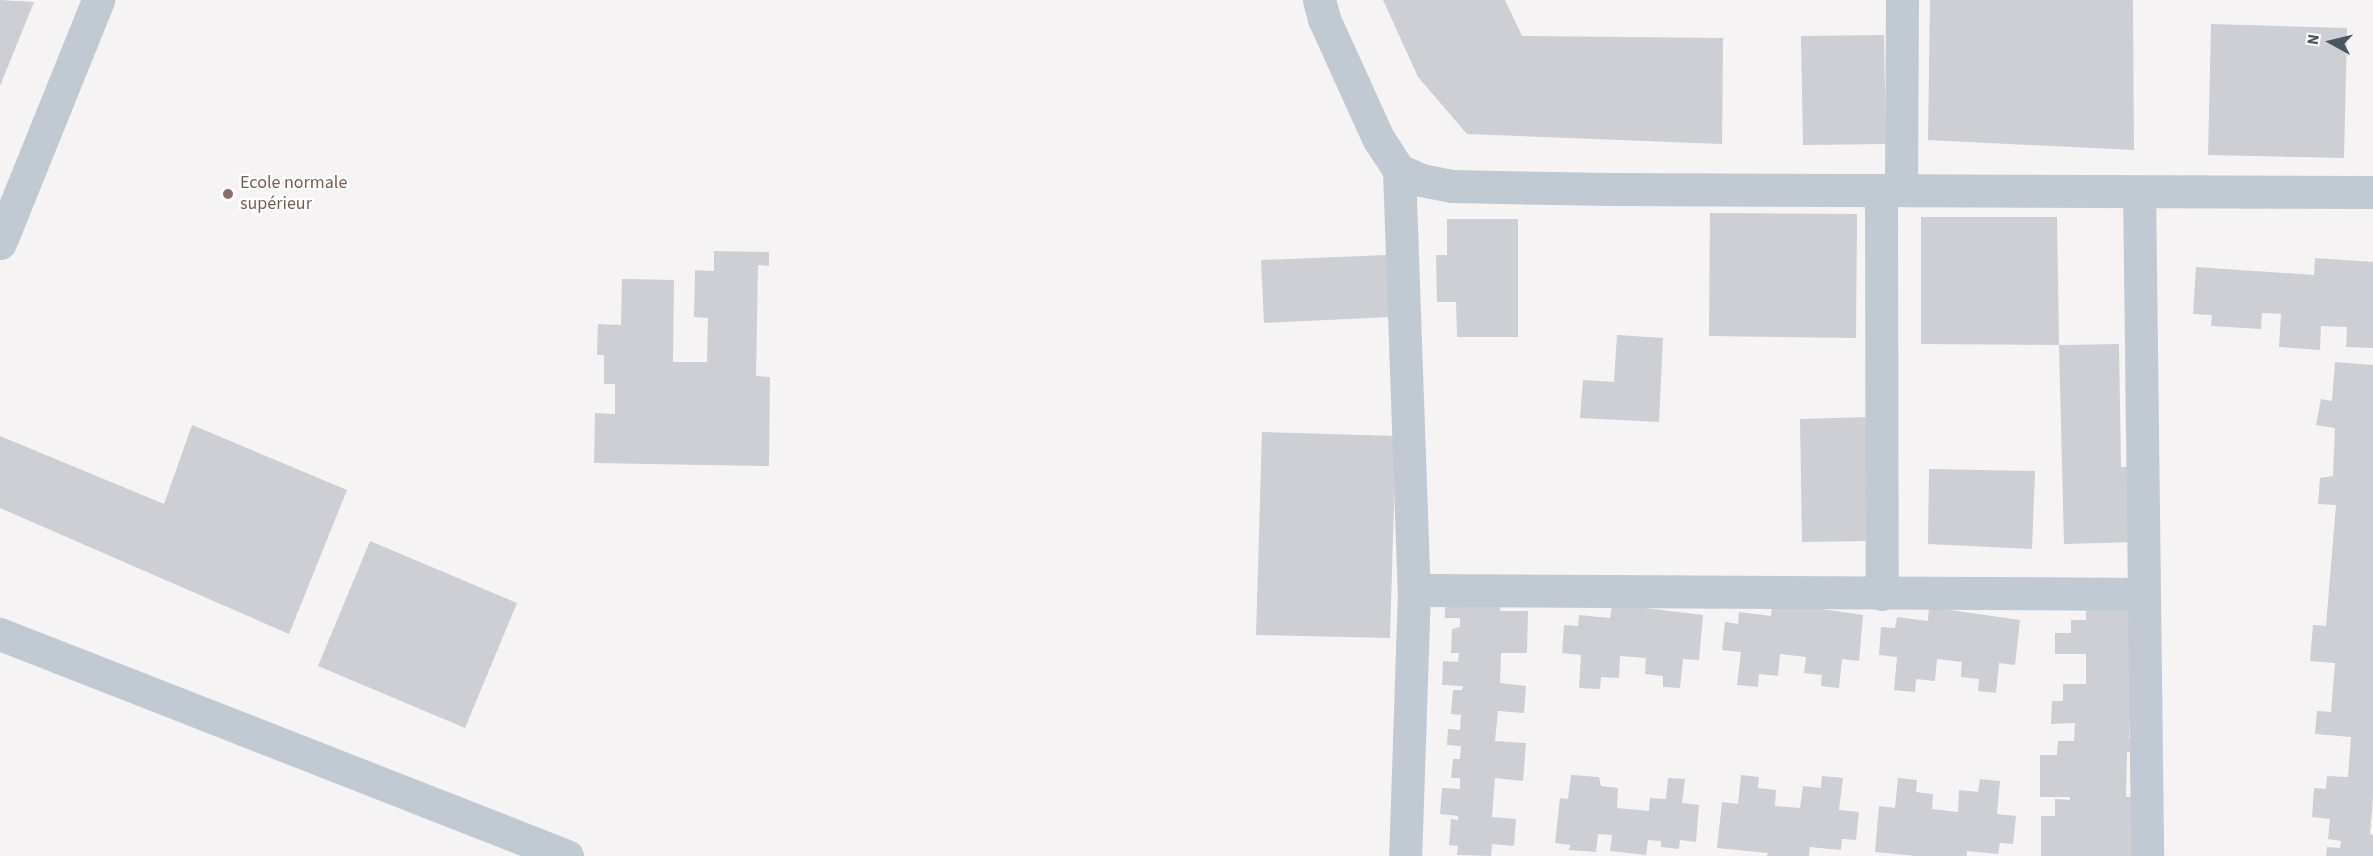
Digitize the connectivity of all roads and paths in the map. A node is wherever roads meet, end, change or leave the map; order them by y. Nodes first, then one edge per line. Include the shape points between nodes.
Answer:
1 (1318, 0) edge
2 (1902, 0) edge
3 (95, 1) edge
4 (1400, 170) junction
5 (1891, 190) junction
6 (2139, 192) junction
7 (2373, 192) edge
8 (0, 243) edge
9 (1414, 590) junction
10 (1882, 594) junction
11 (2144, 594) junction
12 (0, 634) edge
13 (567, 856) edge
14 (1405, 856) edge
15 (2146, 856) edge

1 - 4 street via 1378,138
2 - 5 street
3 - 8 street
4 - 5 street via 1421,180 1451,186
4 - 9 street
5 - 6 street
5 - 10 street
6 - 7 street
6 - 11 street
9 - 10 street
9 - 14 street
10 - 11 street
11 - 15 street
12 - 13 street

